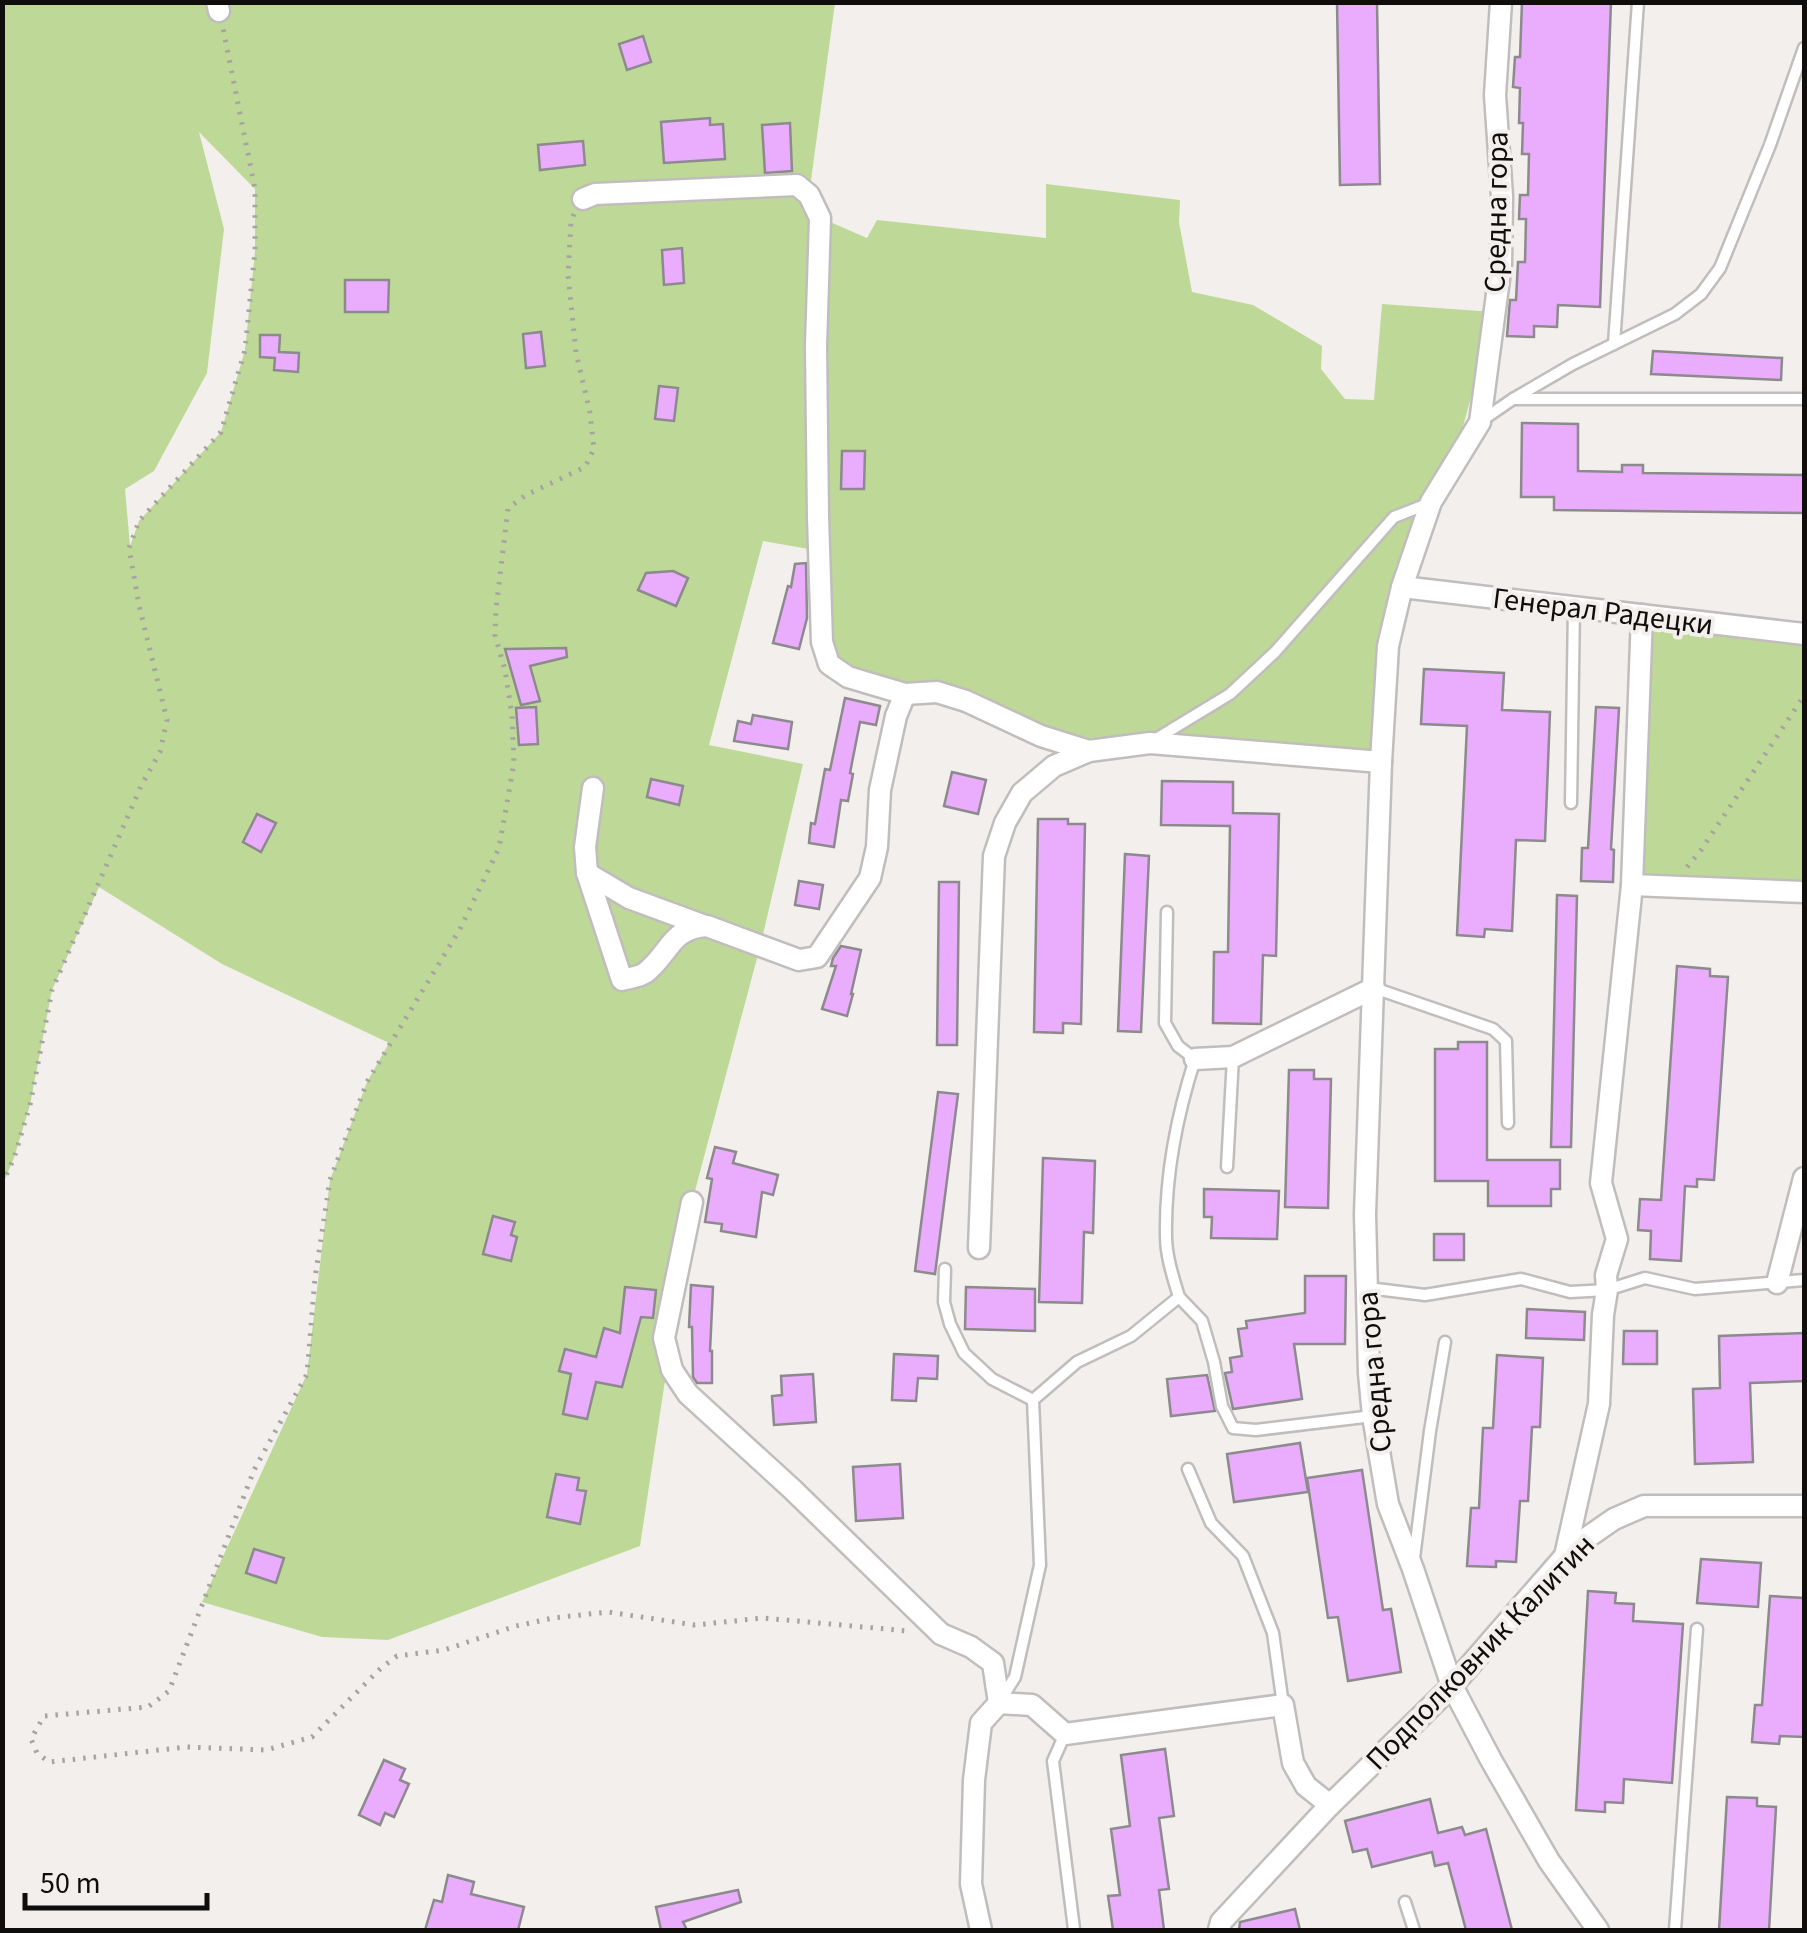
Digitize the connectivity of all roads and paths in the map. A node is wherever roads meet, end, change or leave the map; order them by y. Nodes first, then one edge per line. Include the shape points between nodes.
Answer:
1 (1501, 2) edge
2 (1638, 2) edge
3 (218, 7) edge
4 (1804, 48) edge
5 (583, 199) joint
6 (1614, 344) junction
7 (1513, 398) junction
8 (1804, 398) edge
9 (1480, 422) junction
10 (1431, 502) junction
11 (1402, 586) junction
12 (1574, 607) junction
13 (1642, 616) junction
14 (1804, 634) edge
15 (905, 694) junction
16 (1804, 696) edge
17 (1150, 743) junction
18 (1089, 751) junction
19 (1381, 762) junction
20 (593, 788) dead end
21 (1571, 803) dead end
22 (587, 873) junction
23 (1632, 885) junction
24 (1671, 886) junction
25 (1804, 892) edge
26 (1168, 912) dead end
27 (707, 926) junction
28 (1374, 988) junction
29 (1232, 1058) junction
30 (1195, 1059) junction
31 (1508, 1124) dead end
32 (1227, 1167) dead end
33 (1804, 1178) edge
34 (2, 1184) edge
35 (692, 1202) dead end
36 (979, 1248) dead end
37 (945, 1269) dead end
38 (1804, 1280) edge
39 (1777, 1282) junction
40 (1367, 1288) junction
41 (1607, 1290) junction
42 (1179, 1297) junction
43 (1445, 1342) dead end
44 (1033, 1400) junction
45 (1373, 1416) junction
46 (1188, 1470) dead end
47 (1804, 1506) edge
48 (1566, 1556) junction
49 (1413, 1569) junction
50 (1697, 1629) dead end
51 (940, 1634) junction
52 (1452, 1686) junction
53 (999, 1702) junction
54 (1282, 1705) junction
55 (1064, 1734) junction
56 (1330, 1805) junction
57 (1405, 1902) dead end
58 (1074, 1929) edge
59 (980, 1930) edge
60 (1219, 1930) edge
61 (1414, 1930) edge
62 (1598, 1930) edge
63 (1676, 1930) edge

1 - 9 street, Средна гора via 1495,95 1502,264
2 - 6 lane
3 - 34 path via 255,189 245,350 221,432 140,522 129,548 167,720 160,752 52,990 30,1105
4 - 6 lane via 1720,268 1675,314
5 - 15 street via 797,185 808,194 820,218 822,642 829,664 848,677
5 - 51 path via 570,221 568,275 594,448 585,467 508,508 495,635 512,715 514,763 499,848 460,929 367,1082 330,1180 306,1374 254,1470 170,1691 148,1707 44,1716 32,1739 49,1762 187,1748 266,1750 312,1737 397,1656 444,1650 553,1618 608,1612 694,1625 763,1618
6 - 7 lane
7 - 8 lane
7 - 9 lane
9 - 10 street, Средна гора
10 - 11 street, Средна гора
10 - 17 lane via 1394,517 1230,694
11 - 12 street, Генерал Радецки
11 - 19 street, Средна гора via 1388,646
12 - 13 street, Генерал Радецки
12 - 21 lane
13 - 14 street, Генерал Радецки
13 - 23 street
15 - 18 street via 937,692 966,700
15 - 27 street via 880,790 870,878 817,956 799,960
16 - 24 path
17 - 18 street
17 - 19 street
18 - 36 street via 1054,766 1022,793 994,856
19 - 28 street, Средна гора
20 - 22 street
22 - 27 street via 629,898
22 - 27 street via 622,980 643,975 680,933
23 - 24 street
23 - 41 street via 1601,1183 1618,1238
24 - 25 street
26 - 30 lane via 1166,1023 1178,1046
28 - 29 street
28 - 31 lane via 1493,1030 1506,1041
28 - 40 street, Средна гора
29 - 30 street
29 - 32 lane
30 - 42 lane via 1171,1166 1166,1238
33 - 39 street
35 - 51 street via 664,1338 672,1370 688,1394
37 - 44 lane via 944,1302 964,1354 992,1380
38 - 39 lane
39 - 41 lane via 1695,1289 1645,1278
40 - 41 lane via 1425,1295 1521,1279 1570,1292
40 - 45 street, Средна гора
41 - 48 street via 1599,1404
42 - 44 lane via 1131,1336 1077,1362
42 - 45 lane via 1202,1321 1233,1428
43 - 49 lane
44 - 53 lane via 1040,1566 1014,1676
45 - 49 street, Средна гора via 1388,1504
46 - 54 lane via 1212,1523 1243,1556 1273,1633
47 - 48 street, Подполковник Калитин via 1644,1506 1614,1519
48 - 52 street, Подполковник Калитин
49 - 52 street, Средна гора
50 - 63 lane
51 - 53 street via 993,1663
52 - 56 street, Подполковник Калитин
52 - 62 street, Средна гора via 1549,1860
53 - 55 street via 1032,1705
53 - 59 street via 981,1722 974,1780 971,1884
54 - 55 street
54 - 56 street via 1293,1763 1306,1786
55 - 58 lane via 1053,1761
56 - 60 street, Подполковник Калитин
57 - 61 lane

